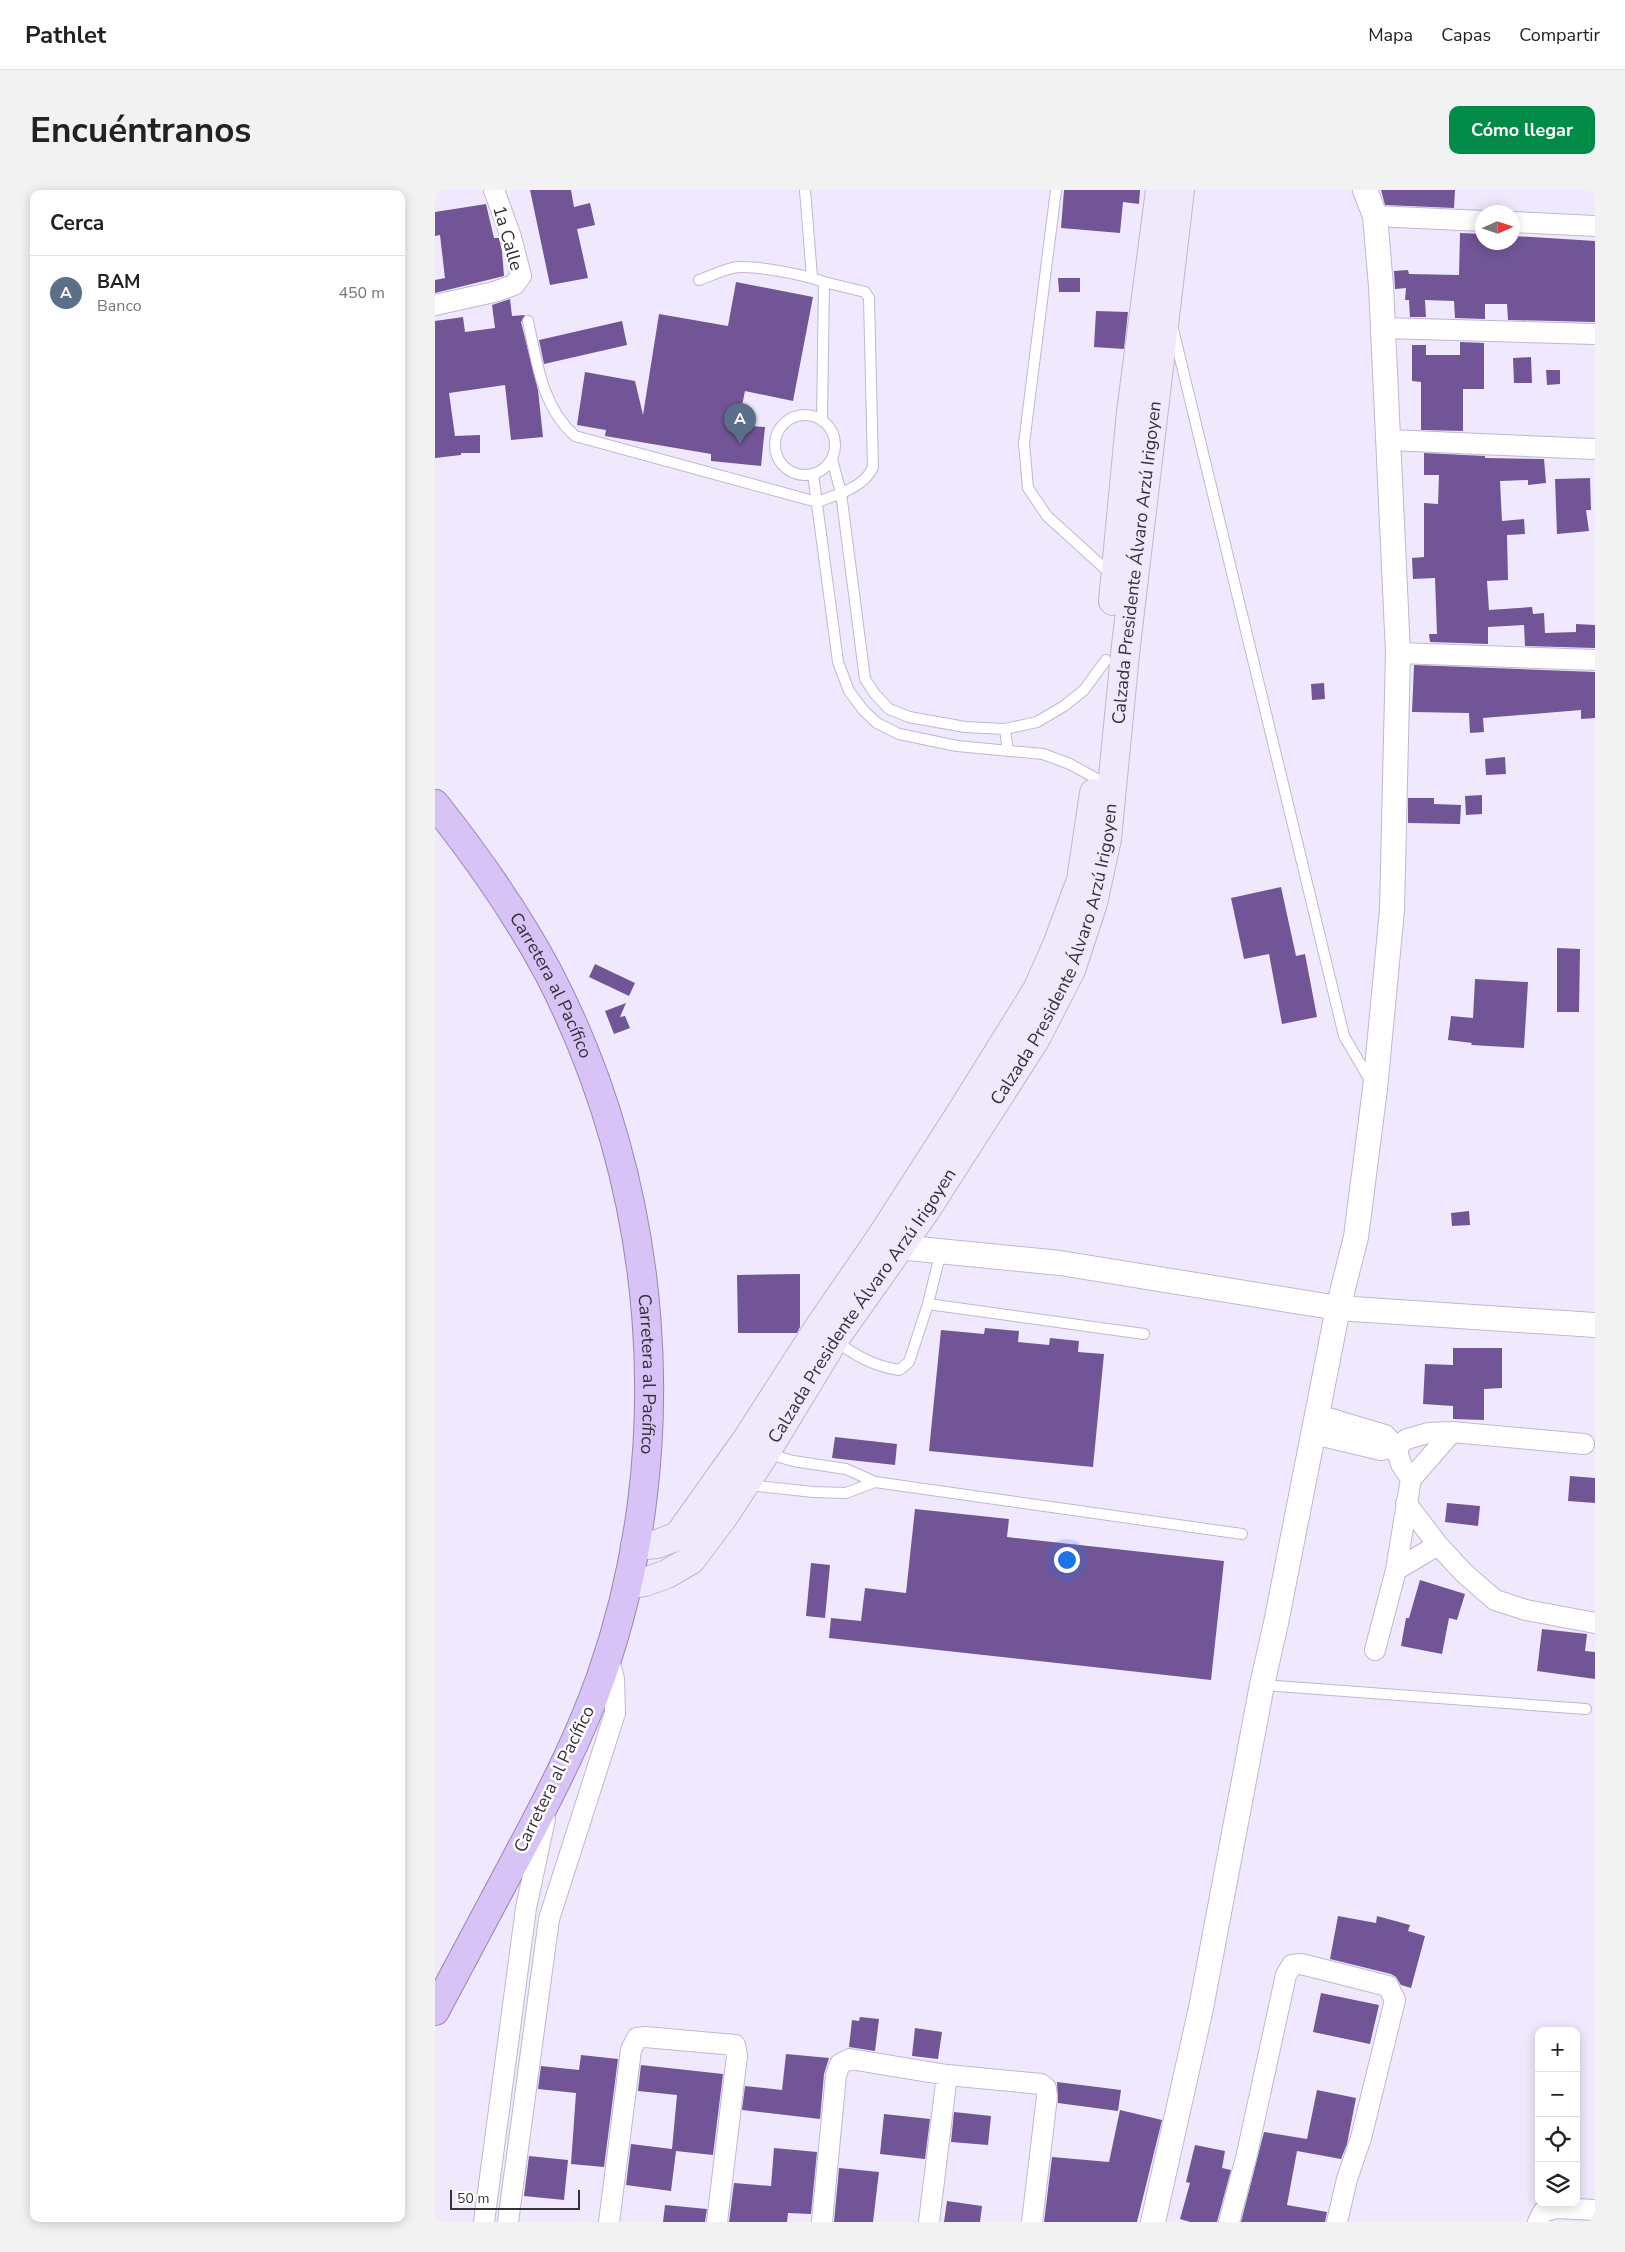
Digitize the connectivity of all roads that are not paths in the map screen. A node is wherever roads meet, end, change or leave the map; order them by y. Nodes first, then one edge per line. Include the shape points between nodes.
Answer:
1 (494, 190) edge
2 (805, 190) edge
3 (1056, 190) edge
4 (1160, 190) edge
5 (1180, 190) edge
6 (1365, 190) edge
7 (1375, 216) junction
8 (1475, 221) edge
9 (1520, 222) edge
10 (1595, 226) edge
11 (812, 277) junction
12 (699, 280) dead end
13 (824, 282) junction
14 (1167, 302) junction
15 (435, 305) edge
16 (528, 321) dead end
17 (1382, 328) junction
18 (1595, 334) edge
19 (822, 421) junction
20 (1389, 440) junction
21 (1595, 449) edge
22 (832, 459) junction
23 (813, 474) junction
24 (841, 493) junction
25 (817, 502) junction
26 (1115, 578) junction
27 (1398, 653) junction
28 (1106, 660) junction
29 (1595, 660) edge
30 (875, 694) junction
31 (864, 711) junction
32 (1005, 729) junction
33 (1008, 751) junction
34 (1104, 783) junction
35 (435, 804) edge
36 (1375, 1089) junction
37 (890, 1242) junction
38 (941, 1251) junction
39 (928, 1304) junction
40 (1338, 1308) junction
41 (1595, 1325) edge
42 (827, 1333) junction
43 (1144, 1334) dead end
44 (1316, 1425) junction
45 (1452, 1432) junction
46 (1584, 1444) dead end
47 (756, 1446) junction
48 (1396, 1447) junction
49 (1411, 1479) junction
50 (875, 1482) junction
51 (745, 1484) junction
52 (1407, 1503) junction
53 (1242, 1534) dead end
54 (1438, 1545) junction
55 (635, 1546) junction
56 (1396, 1570) junction
57 (628, 1585) junction
58 (1595, 1623) edge
59 (1375, 1650) dead end
60 (608, 1656) junction
61 (1262, 1685) junction
62 (1586, 1709) dead end
63 (552, 1791) junction
64 (539, 1841) junction
65 (572, 1842) junction
66 (435, 2011) edge
67 (947, 2075) junction
68 (489, 2172) junction
69 (513, 2175) junction
70 (1595, 2210) edge
71 (484, 2222) edge
72 (508, 2222) edge
73 (609, 2222) edge
74 (717, 2222) edge
75 (822, 2222) edge
76 (929, 2222) edge
77 (1032, 2222) edge
78 (1153, 2222) edge
79 (1229, 2222) edge
80 (1337, 2222) edge
81 (1538, 2222) edge

1 - 15 street, 1a Calle via 521,276 514,285
2 - 11 lane
3 - 26 lane via 1024,443 1028,488 1047,516
4 - 26 main road, Calzada Presidente Álvaro Arzú Irigoyen via 1131,412
5 - 14 main road, Calzada Presidente Álvaro Arzú Irigoyen
6 - 7 street
7 - 8 street
7 - 17 street
9 - 10 street
11 - 12 lane via 747,267 733,268
11 - 13 lane
13 - 19 lane
13 - 24 lane via 865,292 869,298 873,466 869,477
14 - 34 main road, Calzada Presidente Álvaro Arzú Irigoyen via 1125,654
14 - 36 lane via 1344,1036
16 - 25 lane via 539,371 553,412 575,436
17 - 18 street
17 - 20 street
19 - 22 lane via 835,442
19 - 23 lane via 806,416 790,420 778,432 776,440 778,457 788,470 804,476
20 - 21 street
20 - 27 street
22 - 23 lane via 821,471
22 - 24 lane
23 - 25 lane
24 - 25 lane
24 - 30 lane via 865,679
25 - 31 lane via 838,662 849,691
26 - 28 main road, Calzada Presidente Álvaro Arzú Irigoyen
27 - 29 street
27 - 36 street via 1392,910
28 - 32 lane via 1084,690 1064,706 1037,722
28 - 34 main road, Calzada Presidente Álvaro Arzú Irigoyen
30 - 31 lane
30 - 32 lane via 889,709 909,717 965,727
31 - 33 lane via 877,723 899,734 957,746
32 - 33 lane
33 - 34 lane via 1043,754 1070,764
34 - 37 main road, Calzada Presidente Álvaro Arzú Irigoyen via 1107,839 1099,881 1067,977 1035,1040 925,1210
35 - 55 highway, Carretera al Pacífico via 494,881 528,935 584,1050 618,1151 639,1255 649,1361 645,1468
36 - 40 street via 1356,1237
37 - 38 street
37 - 42 main road, Calzada Presidente Álvaro Arzú Irigoyen
38 - 39 lane
38 - 40 street via 1060,1263
39 - 42 lane via 909,1362 899,1370 881,1367 851,1353
39 - 43 lane
40 - 41 street
40 - 44 street
42 - 47 main road, Calzada Presidente Álvaro Arzú Irigoyen
44 - 48 street via 1385,1435
44 - 61 street
45 - 46 street
45 - 48 street via 1428,1433 1407,1439
45 - 49 street
47 - 50 lane via 793,1461 846,1469
47 - 51 main road, Calzada Presidente Álvaro Arzú Irigoyen
47 - 55 main road, Calzada Presidente Álvaro Arzú Irigoyen via 679,1536 657,1544
48 - 49 street via 1401,1464
49 - 52 street
50 - 51 lane via 847,1494
50 - 53 lane
51 - 57 main road, Calzada Presidente Álvaro Arzú Irigoyen via 691,1560 667,1574
52 - 54 street
52 - 56 street
54 - 56 street
54 - 58 street via 1495,1600 1526,1610
55 - 57 highway, Carretera al Pacífico
56 - 59 street
57 - 60 highway, Carretera al Pacífico
60 - 63 highway, Carretera al Pacífico via 587,1716
60 - 65 street via 614,1680 615,1713
61 - 62 lane
61 - 78 street via 1201,2008
63 - 64 street
63 - 66 highway, Carretera al Pacífico
64 - 65 street
64 - 68 street via 526,1908
65 - 69 street via 549,1919
67 - 75 street via 849,2059 840,2064
67 - 76 street
67 - 77 street via 1041,2084 1045,2088 1047,2097
68 - 69 street
68 - 71 street
69 - 72 street
70 - 81 street via 1556,2208 1543,2212
73 - 74 street via 631,2050 637,2038 645,2036 735,2045 737,2056
79 - 80 street via 1286,1975 1292,1966 1301,1964 1387,1986 1395,2000

